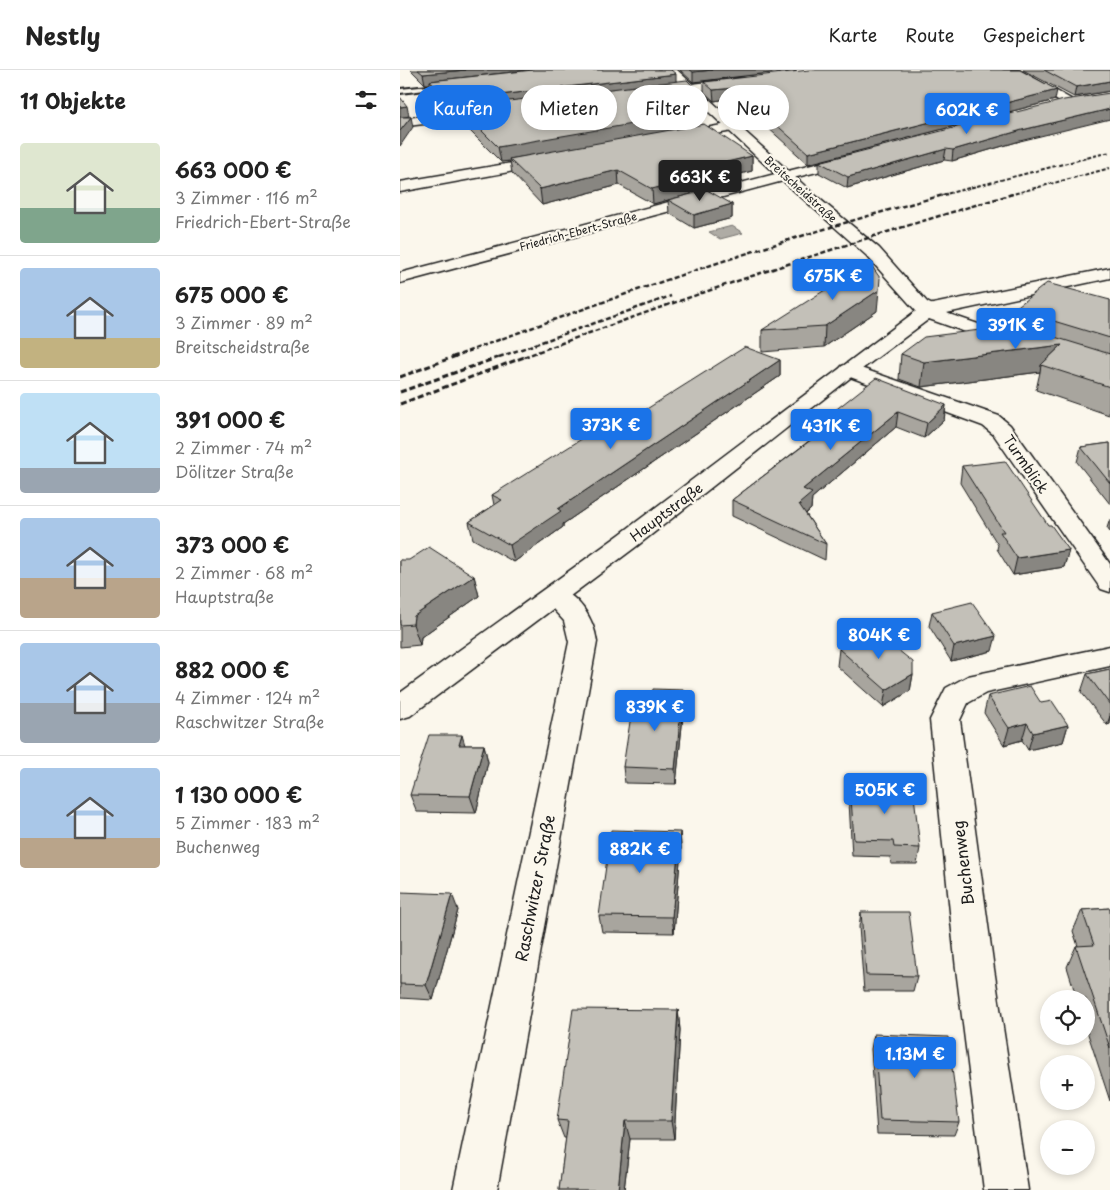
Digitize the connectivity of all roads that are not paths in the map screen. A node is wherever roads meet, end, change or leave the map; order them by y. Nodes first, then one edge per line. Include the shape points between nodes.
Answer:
1 (670, 70) edge
2 (1010, 70) edge
3 (755, 80) edge
4 (688, 85) edge
5 (708, 86) edge
6 (415, 89) edge
7 (400, 91) edge
8 (708, 104) edge
9 (1052, 108) edge
10 (515, 109) edge
11 (718, 113) edge
12 (400, 123) edge
13 (718, 130) edge
14 (736, 130) edge
15 (668, 139) edge
16 (870, 155) edge
17 (556, 159) edge
18 (785, 176) junction
19 (400, 187) edge
20 (1110, 273) edge
21 (400, 278) edge
22 (928, 311) junction
23 (974, 330) junction
24 (886, 340) junction
25 (1026, 347) edge
26 (849, 370) junction
27 (1110, 583) edge
28 (554, 596) junction
29 (1110, 656) edge
30 (400, 708) edge
31 (475, 1190) edge
32 (1006, 1190) edge

1 - 4 street, Breitscheidstraße
2 - 9 street via 1077,102
3 - 5 street
6 - 7 lane
8 - 11 street, Breitscheidstraße
10 - 12 street
13 - 15 street
14 - 18 street, Breitscheidstraße
16 - 18 street, Friedrich-Ebert-Straße
17 - 19 street
18 - 21 street, Friedrich-Ebert-Straße
18 - 22 street, Breitscheidstraße via 877,256
20 - 22 street
22 - 23 street
22 - 24 street, Hauptstraße
23 - 24 street via 925,332
23 - 25 street
24 - 26 street, Hauptstraße
26 - 27 street, Turmblick via 991,421 1002,430
26 - 28 street, Hauptstraße
28 - 30 street, Hauptstraße
28 - 31 street, Raschwitzer Straße via 576,615 582,628 583,642
29 - 32 street, Buchenweg via 978,684 956,696 944,720

